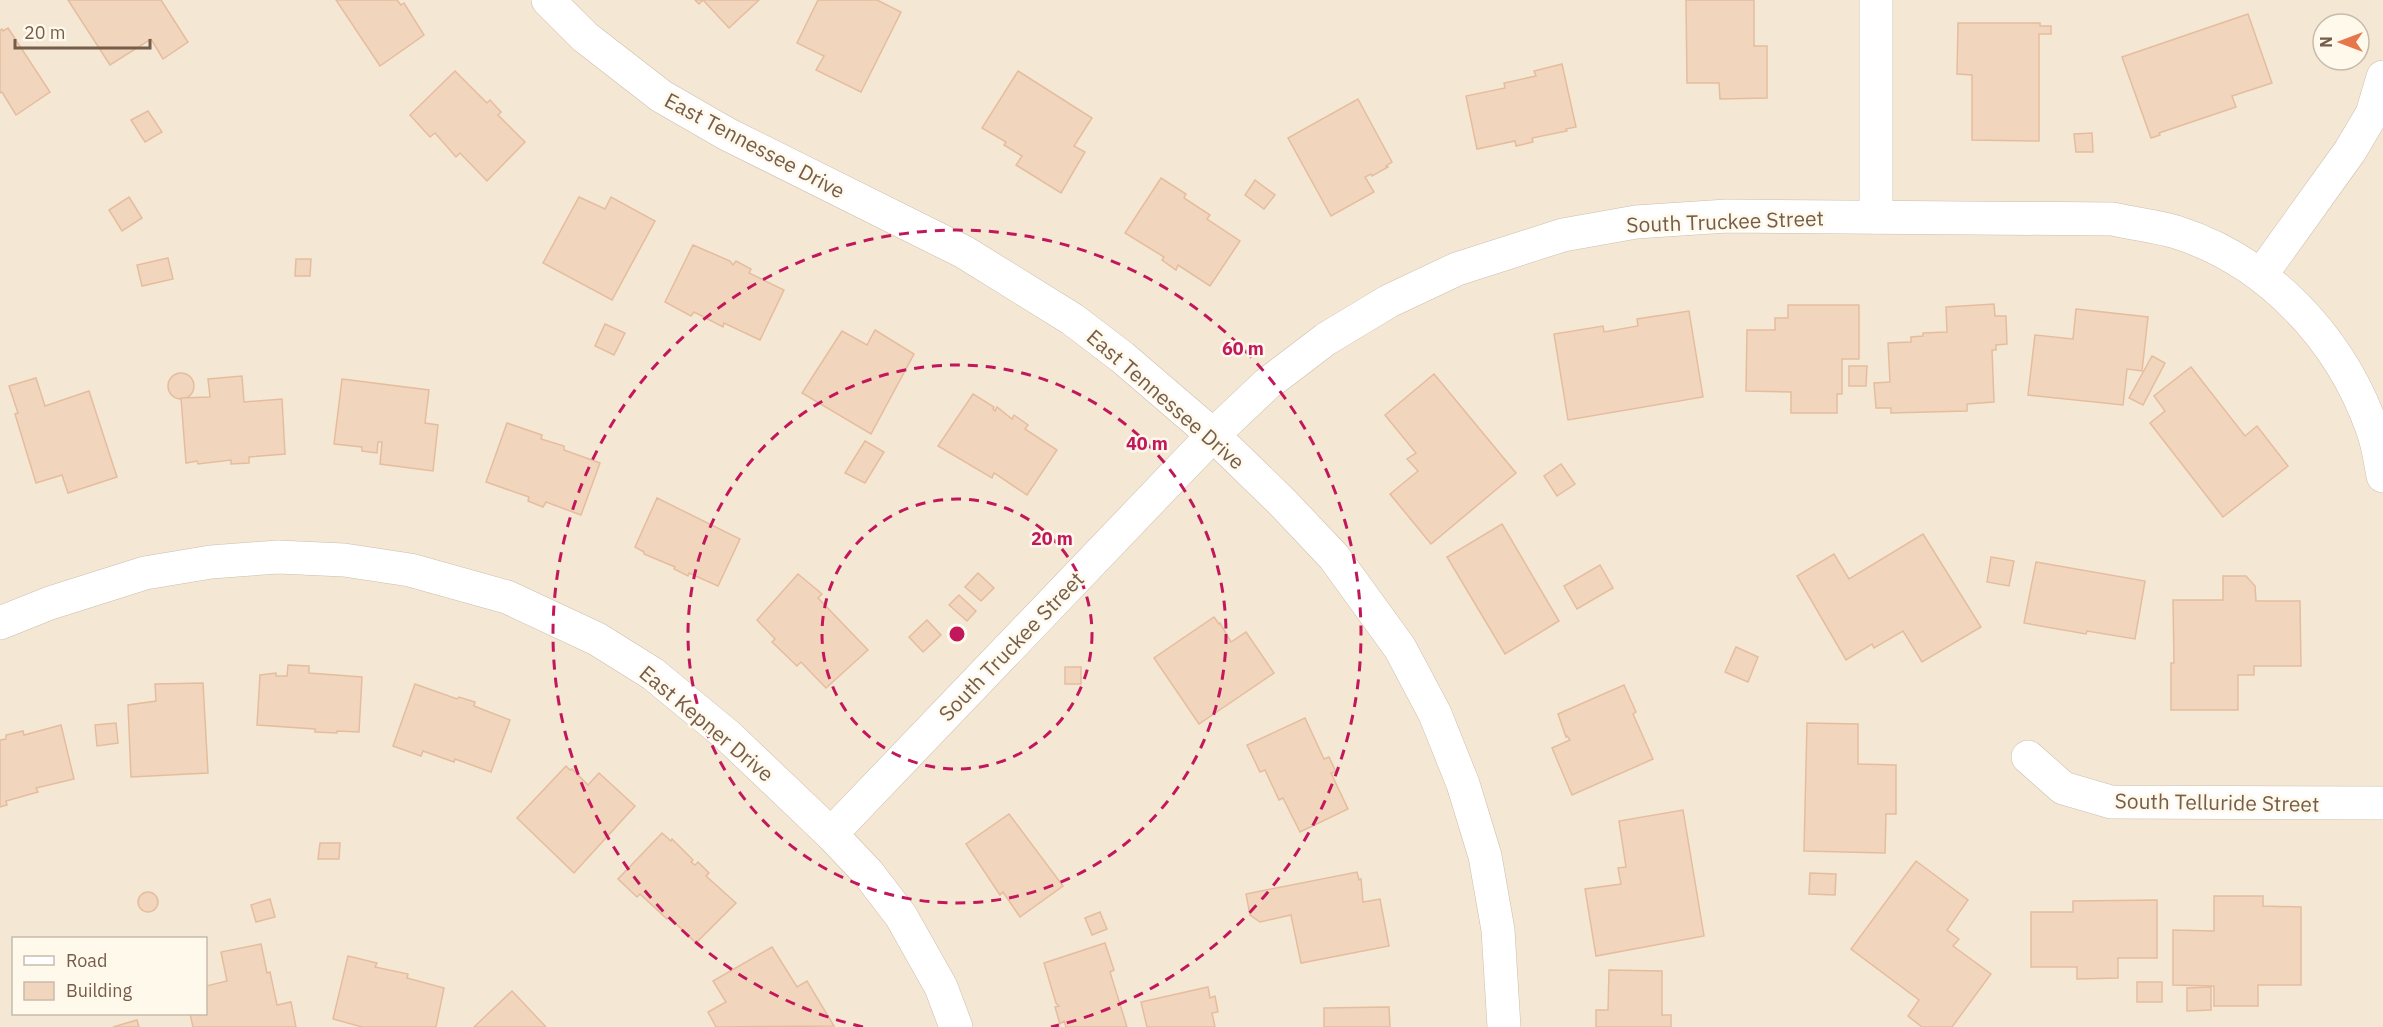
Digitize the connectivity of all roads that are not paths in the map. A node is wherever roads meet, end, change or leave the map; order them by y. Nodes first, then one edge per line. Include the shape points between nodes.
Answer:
1 (548, 0) edge
2 (1876, 0) edge
3 (2383, 77) edge
4 (1875, 217) junction
5 (2261, 275) junction
6 (1213, 435) junction
7 (2383, 476) edge
8 (0, 623) edge
9 (2028, 757) dead end
10 (2383, 803) edge
11 (831, 834) junction
12 (956, 1027) edge
13 (1504, 1027) edge

1 - 6 street, East Tennessee Drive via 585,37 661,96 727,134 964,252 1072,319
2 - 4 street
3 - 5 street via 2372,114 2350,151
4 - 5 street, South Truckee Street via 2113,219 2176,232
4 - 6 street, South Truckee Street via 1727,216 1636,222 1563,235 1457,269 1389,301 1326,339 1267,384
5 - 7 street, South Truckee Street via 2319,331 2354,384 2373,430
6 - 11 street, South Truckee Street
6 - 13 street, East Tennessee Drive via 1334,557 1400,648 1435,714 1463,784 1485,856 1498,930
8 - 11 street, East Kepner Drive via 146,573 211,562 344,560 410,570 507,597 597,639 653,674 727,735
9 - 10 street, South Telluride Street via 2063,788 2111,802
11 - 12 street, East Kepner Drive via 901,916 940,987

